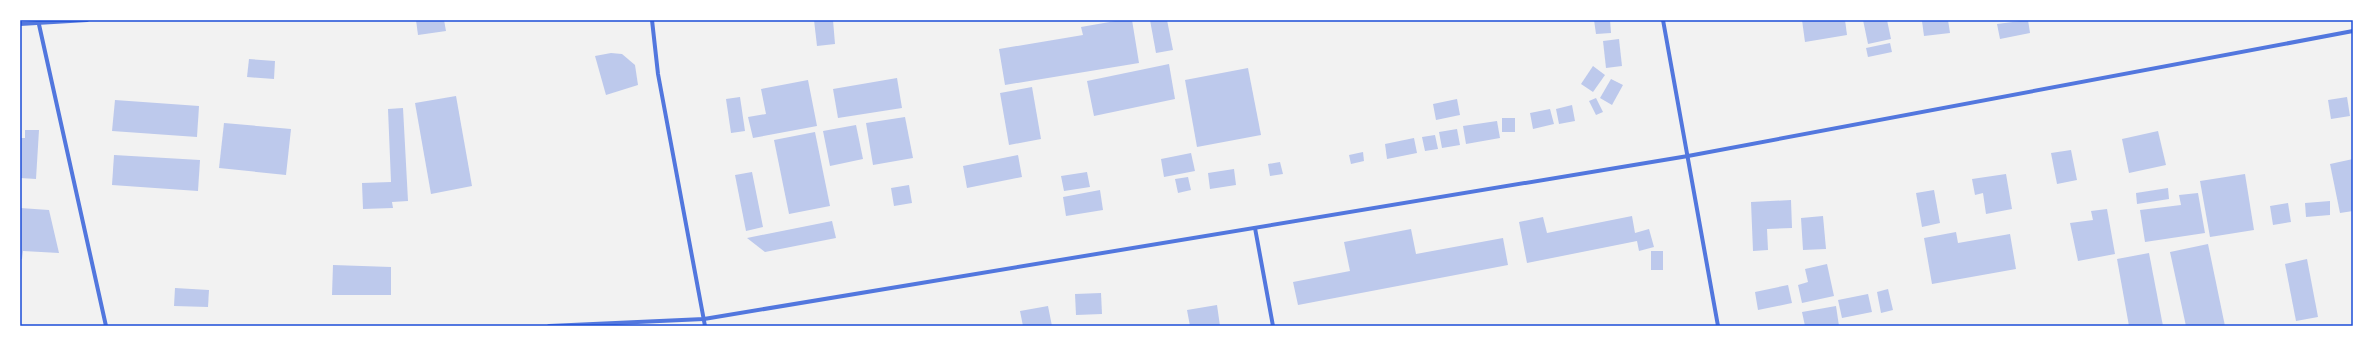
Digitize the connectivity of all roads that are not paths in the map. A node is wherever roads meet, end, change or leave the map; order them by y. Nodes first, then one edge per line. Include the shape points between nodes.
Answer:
1 (87, 20) edge
2 (652, 20) edge
3 (1663, 20) edge
4 (38, 22) edge
5 (20, 24) edge
6 (2353, 31) edge
7 (1688, 156) junction
8 (1255, 228) junction
9 (704, 319) junction
10 (106, 326) edge
11 (548, 326) edge
12 (705, 326) edge
13 (1273, 326) edge
14 (1718, 326) edge

1 - 4 street
2 - 9 street via 658,74
3 - 7 street
4 - 5 street
4 - 10 street
6 - 7 street
7 - 8 street
7 - 14 street
8 - 9 street
8 - 13 street
9 - 11 street
9 - 12 street

